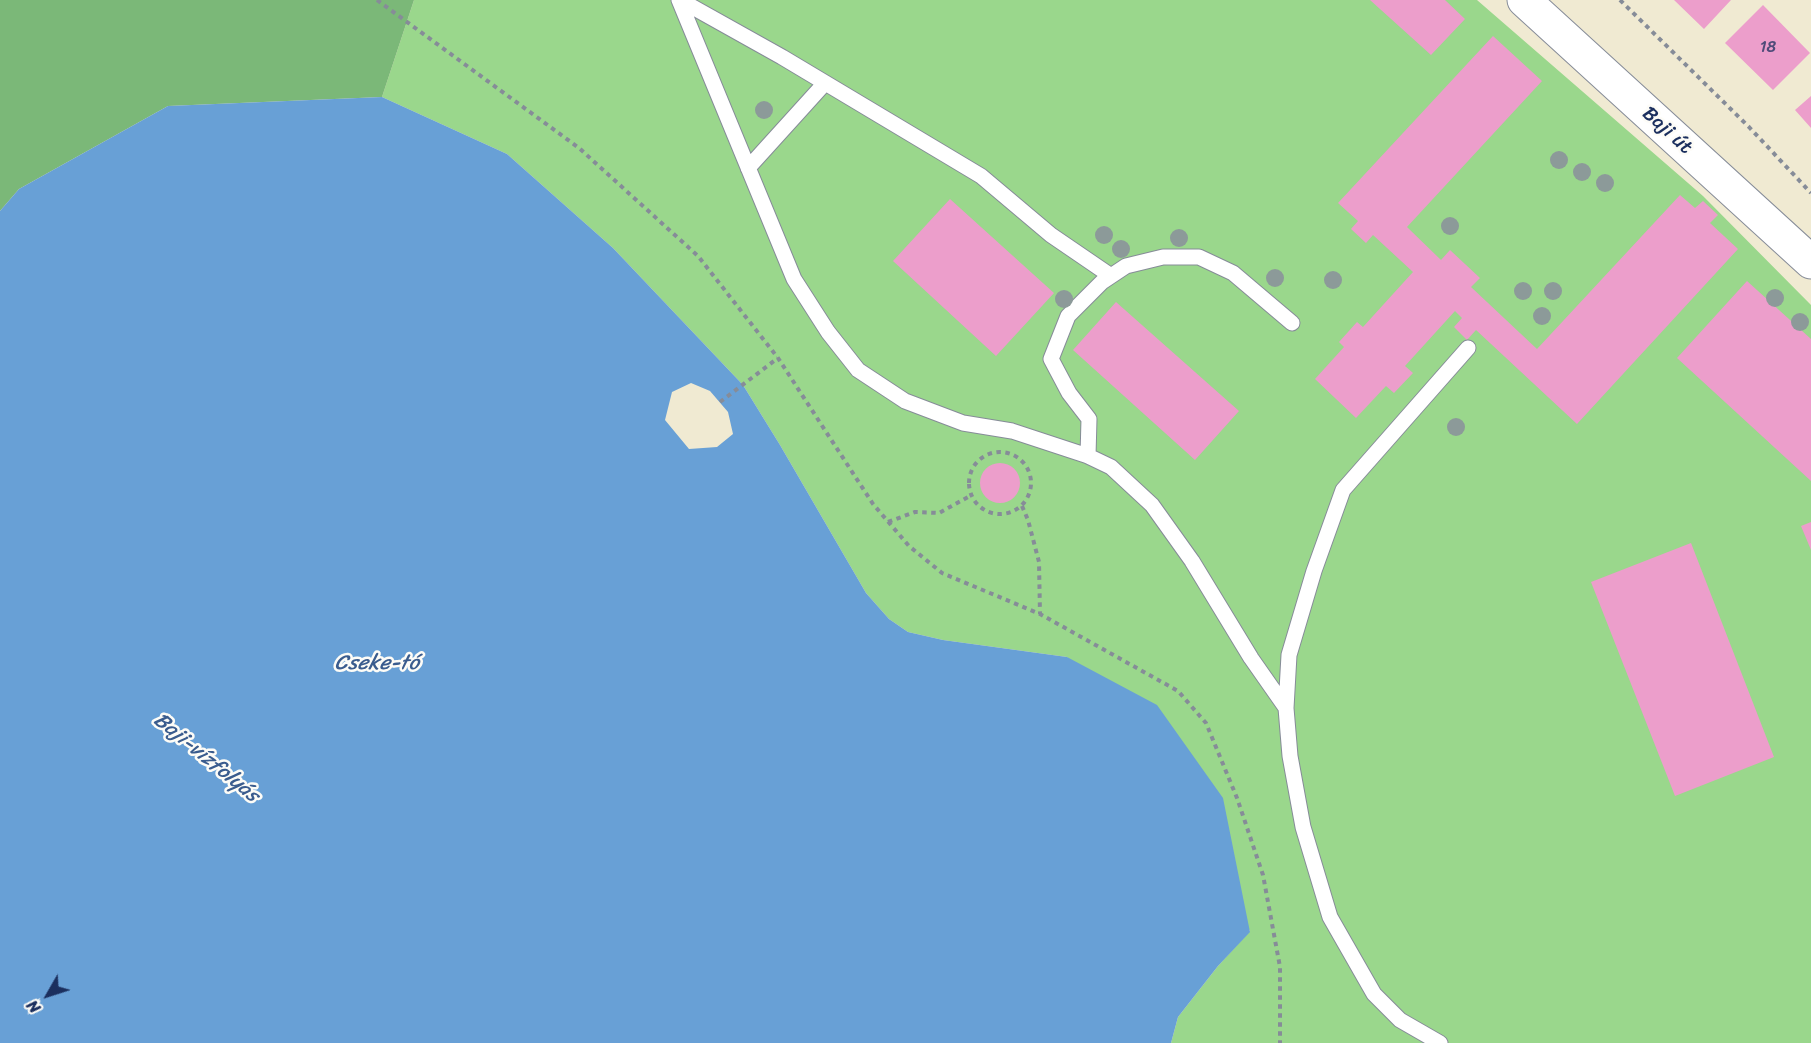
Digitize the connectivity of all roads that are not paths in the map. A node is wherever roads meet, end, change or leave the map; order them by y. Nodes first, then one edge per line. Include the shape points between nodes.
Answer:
1 (680, 0) edge
2 (1524, 0) edge
3 (825, 83) junction
4 (748, 168) junction
5 (1811, 262) edge
6 (1111, 276) junction
7 (1292, 323) dead end
8 (1468, 348) dead end
9 (1088, 456) junction
10 (1286, 708) junction
11 (1440, 1043) edge

1 - 3 lane
1 - 4 lane
2 - 5 street, Baji út
3 - 4 lane
3 - 6 lane via 981,176 1051,235
4 - 9 lane via 794,279 858,370 905,401 963,423 1012,431
6 - 7 lane via 1126,266 1163,257 1199,257 1233,273
6 - 9 lane via 1068,316 1051,359 1089,419
8 - 10 lane via 1343,490 1289,655
9 - 10 lane via 1111,466 1152,505
10 - 11 lane via 1303,827 1330,917 1374,994 1400,1020

